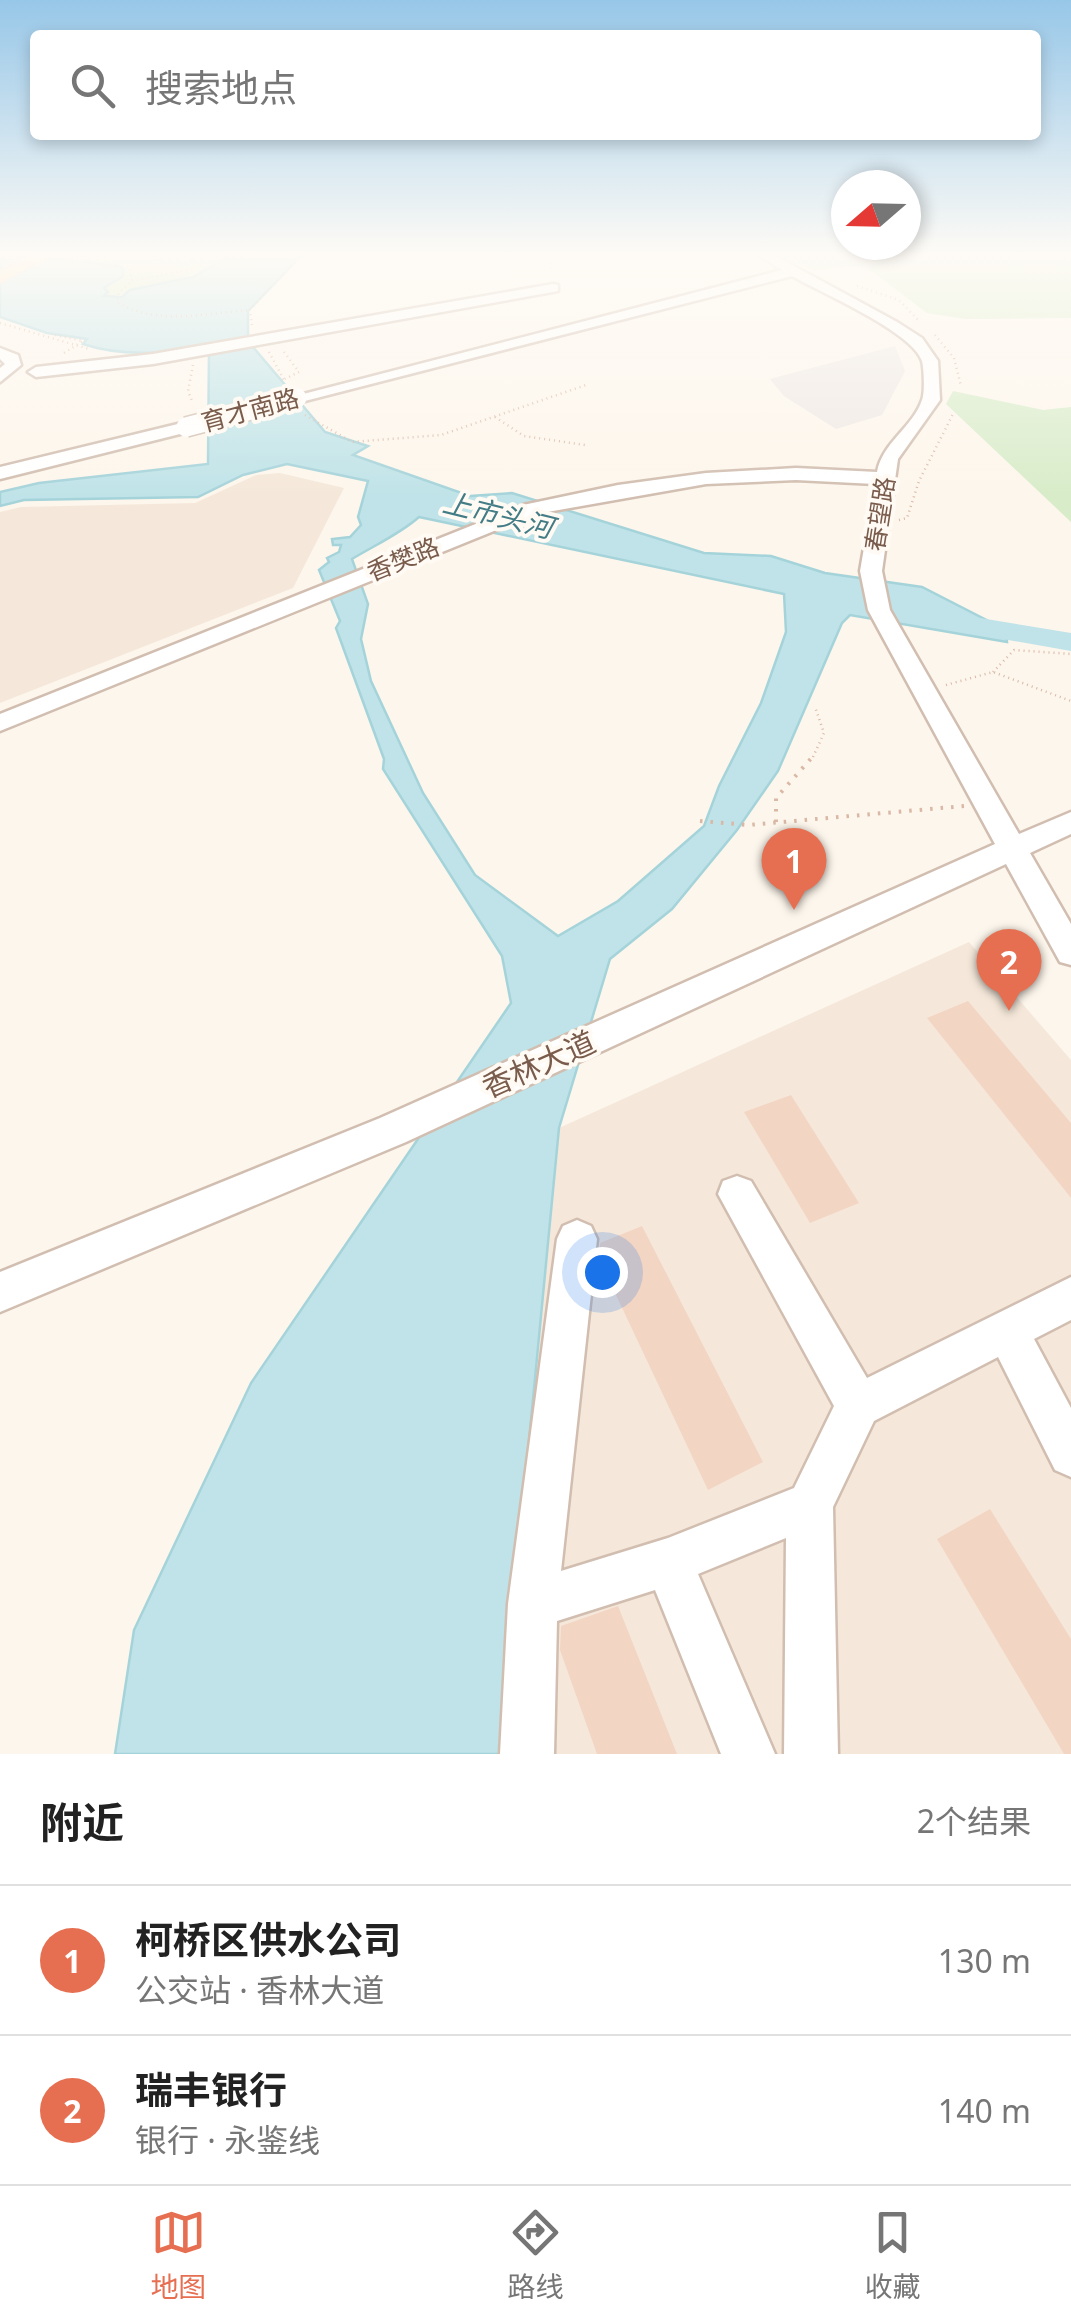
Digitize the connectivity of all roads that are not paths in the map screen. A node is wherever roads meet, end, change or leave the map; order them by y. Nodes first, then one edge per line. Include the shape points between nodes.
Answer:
1 (275, 335) edge
2 (545, 335) edge
3 (906, 335) edge
4 (0, 352) edge
5 (36, 372) dead end
6 (0, 377) edge
7 (0, 473) edge
8 (886, 479) junction
9 (0, 723) edge
10 (1071, 822) edge
11 (1010, 849) junction
12 (1071, 953) edge
13 (737, 1194) dead end
14 (577, 1239) dead end
15 (0, 1292) edge
16 (1071, 1298) edge
17 (1008, 1330) junction
18 (858, 1404) junction
19 (1071, 1454) edge
20 (810, 1505) junction
21 (668, 1562) junction
22 (533, 1604) junction
23 (527, 1754) edge
24 (748, 1754) edge
25 (811, 1754) edge

1 - 5 street
2 - 7 street, 育才南路, bridge via 294,399 189,418
3 - 8 street, 春望路 via 930,361 930,400 889,459
4 - 6 street via 13,365
8 - 9 street, 香樊路 via 766,472 619,488 530,509
8 - 11 street, 春望路 via 870,570 880,610
10 - 11 street, 香林大道
11 - 12 street, 春望路
11 - 15 street, 香林大道 via 393,1130
13 - 18 street
14 - 22 street
16 - 17 street
17 - 18 street
17 - 19 street
18 - 20 street
20 - 21 street
20 - 25 street
21 - 22 street
21 - 24 street
22 - 23 street

